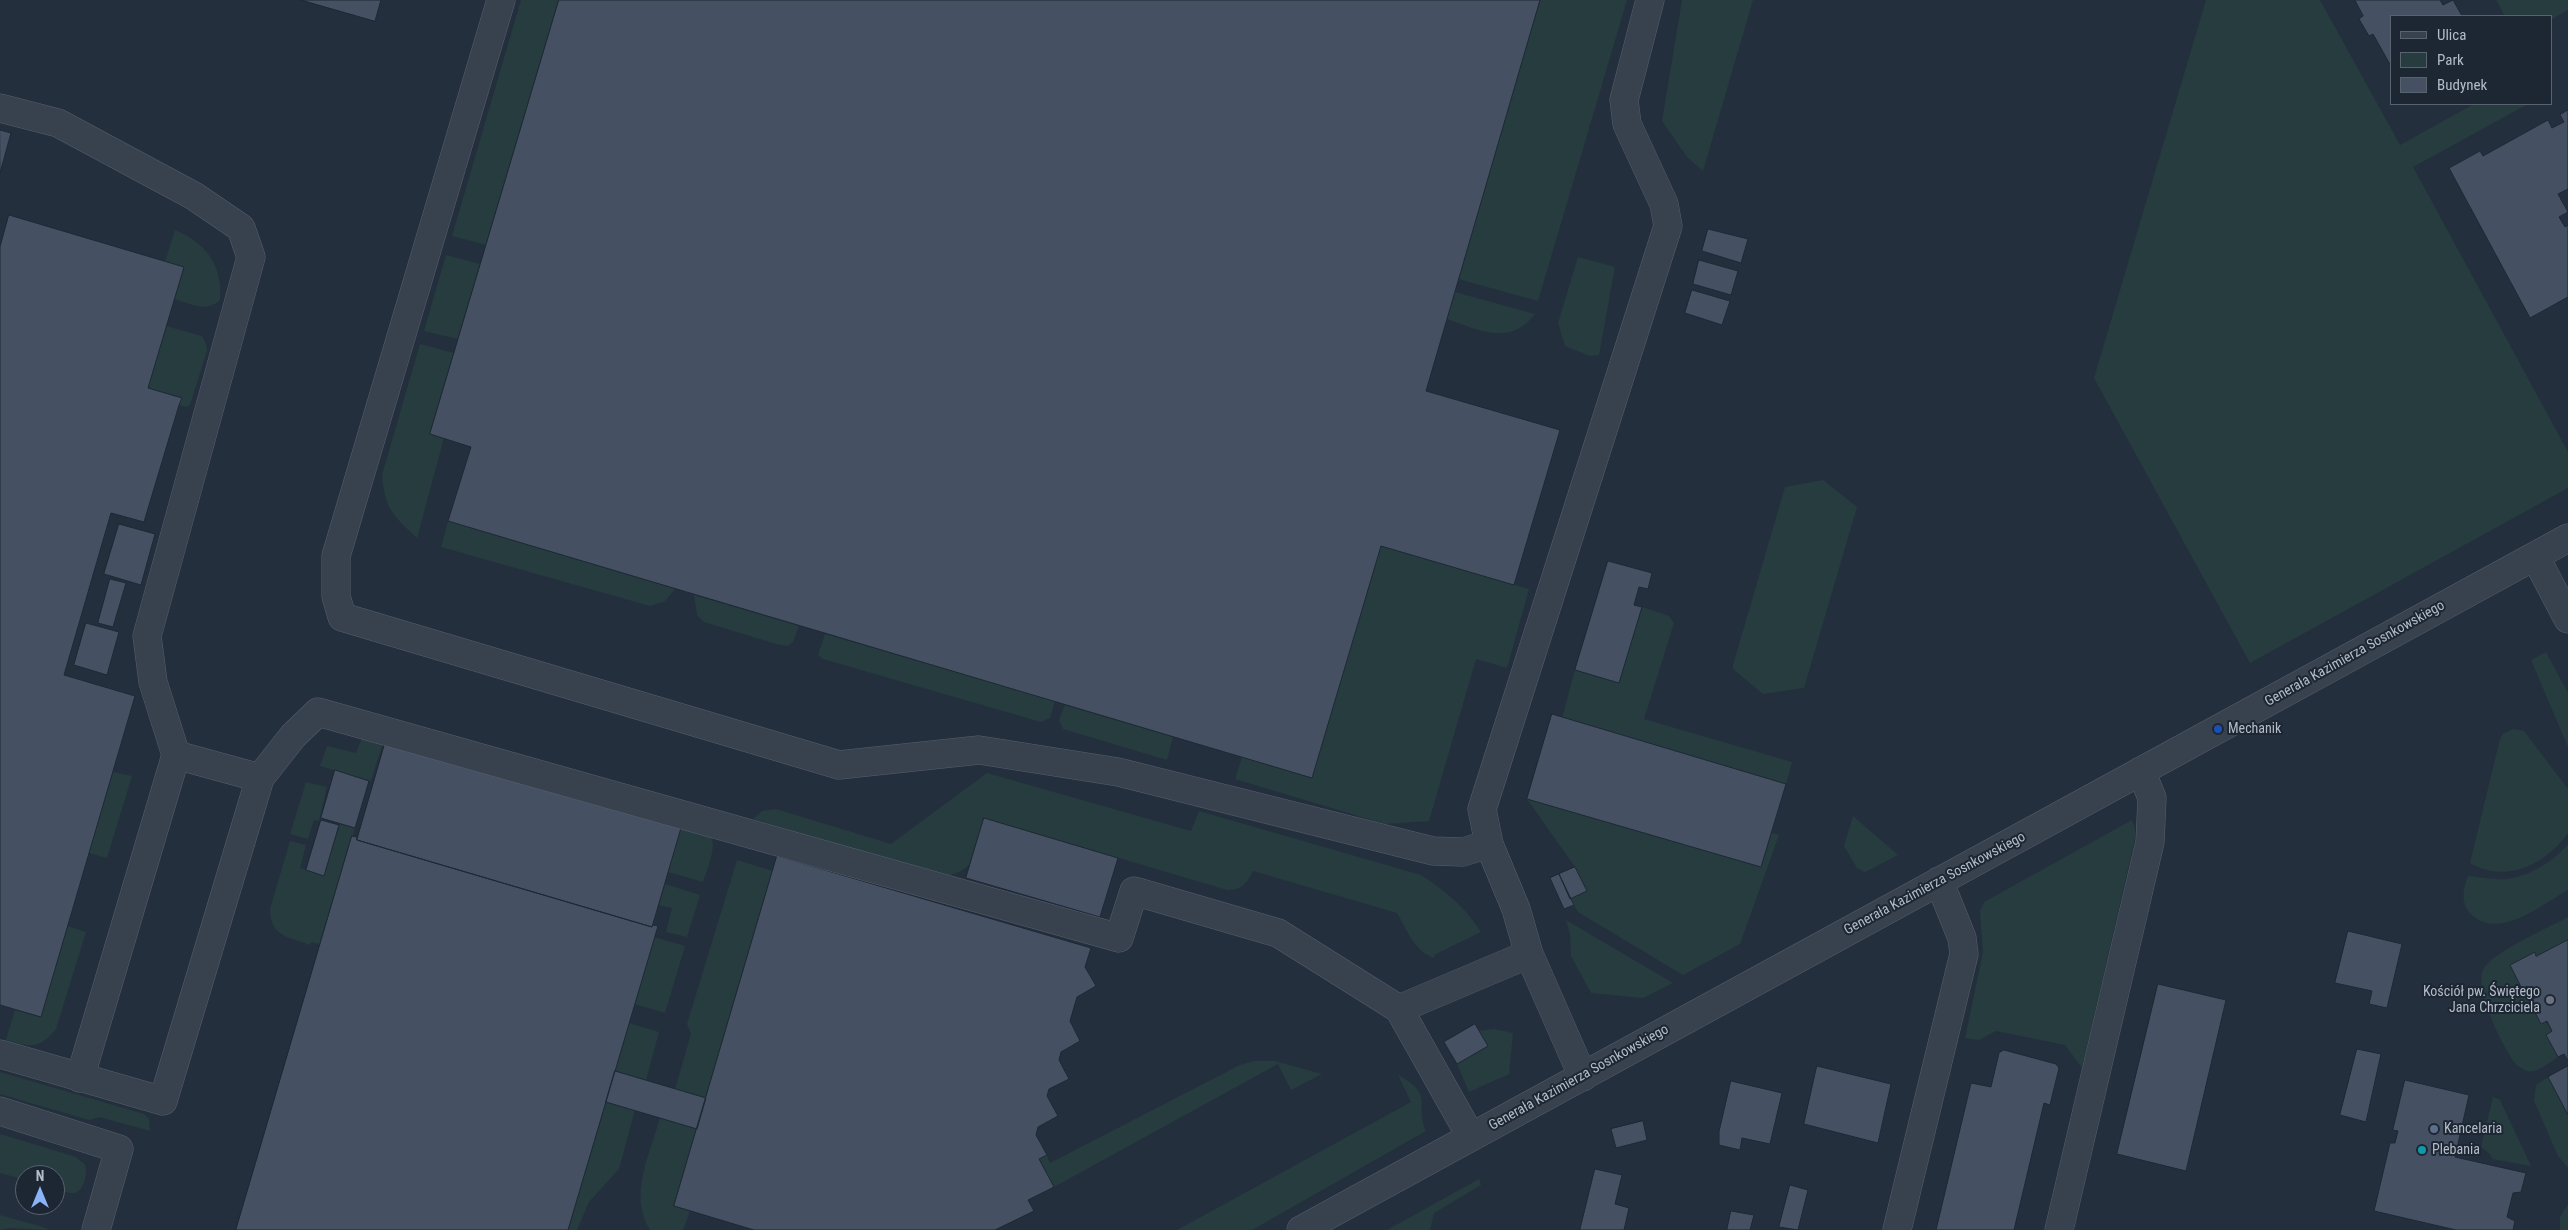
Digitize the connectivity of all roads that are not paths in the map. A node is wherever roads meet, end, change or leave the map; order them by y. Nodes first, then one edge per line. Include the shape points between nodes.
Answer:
1 (501, 0) edge
2 (1650, 0) edge
3 (0, 108) edge
4 (2568, 538) edge
5 (2535, 556) junction
6 (2568, 618) edge
7 (176, 755) junction
8 (2141, 771) junction
9 (260, 778) junction
10 (1489, 844) junction
11 (1939, 881) junction
12 (1529, 954) junction
13 (1399, 1009) junction
14 (0, 1054) edge
15 (1583, 1077) junction
16 (80, 1078) junction
17 (0, 1111) edge
18 (1471, 1137) junction
19 (96, 1230) edge
20 (1301, 1230) edge
21 (1897, 1230) edge
22 (2059, 1230) edge

1 - 10 street via 336,556 336,596 342,617 839,765 978,750 1118,772 1433,851 1463,852
2 - 10 street via 1624,100 1627,124 1664,204 1668,226 1482,809
3 - 7 street via 58,123 194,196 240,228 251,258 147,636 153,682
4 - 5 street, Generała Kazimierza Sosnkowskiego
5 - 6 street
5 - 8 street, Generała Kazimierza Sosnkowskiego
7 - 9 street
7 - 16 street
8 - 11 street, Generała Kazimierza Sosnkowskiego
8 - 22 street via 2152,798 2150,842
9 - 13 street via 293,736 318,712 1119,938 1134,890 1278,932
9 - 16 street via 163,1101
10 - 12 street via 1516,909
11 - 15 street, Generała Kazimierza Sosnkowskiego
11 - 21 street via 1962,938 1964,954
12 - 13 street
12 - 15 street
13 - 18 street
14 - 16 street
15 - 18 street, Generała Kazimierza Sosnkowskiego
17 - 19 street via 119,1149
18 - 20 street, Generała Kazimierza Sosnkowskiego

